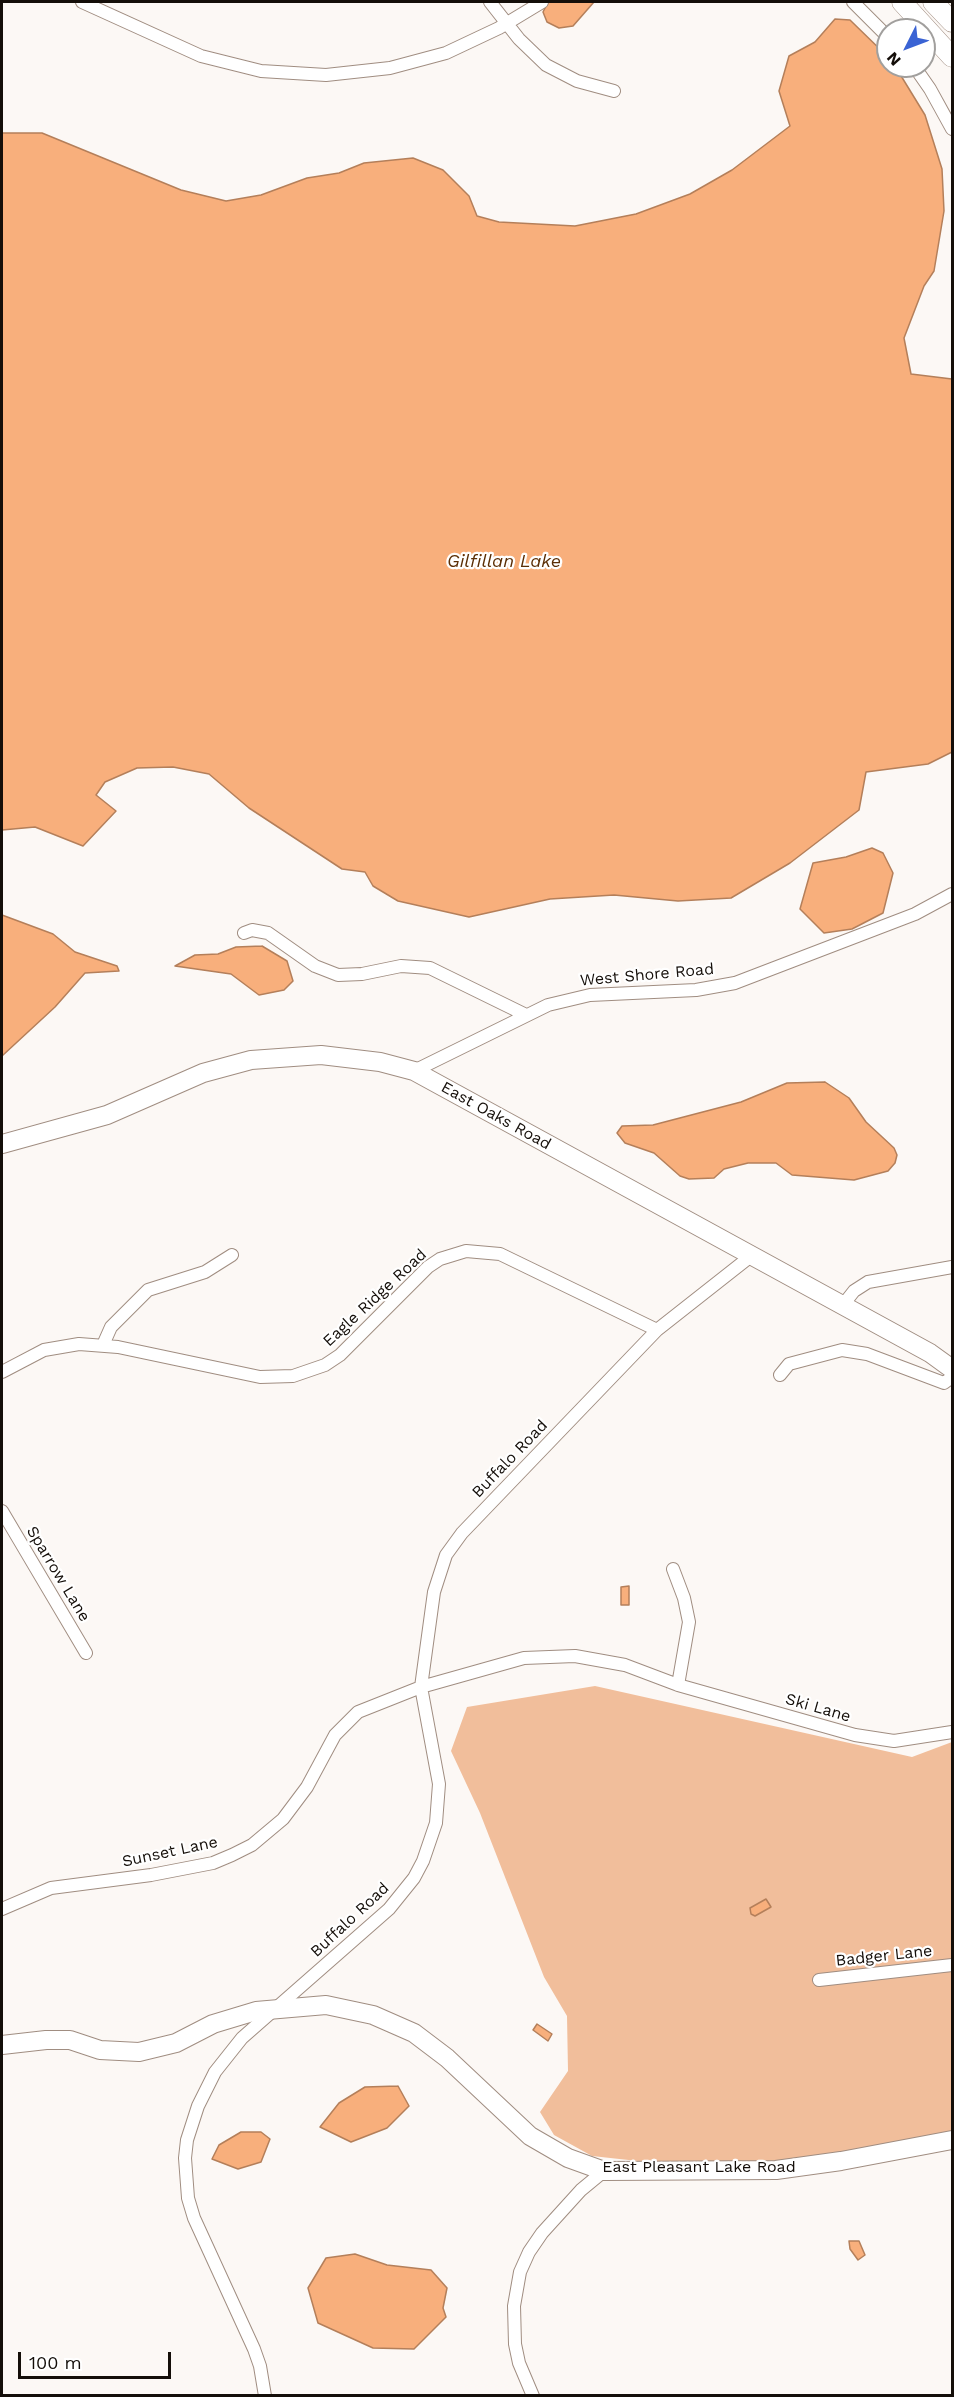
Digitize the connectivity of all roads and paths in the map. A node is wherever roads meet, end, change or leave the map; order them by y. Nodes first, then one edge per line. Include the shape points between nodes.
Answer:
1 (82, 2) edge
2 (490, 2) edge
3 (542, 2) edge
4 (853, 2) edge
5 (902, 2) edge
6 (933, 2) edge
7 (952, 22) edge
8 (508, 23) junction
9 (876, 24) edge
10 (952, 57) edge
11 (922, 78) edge
12 (614, 91) dead end
13 (952, 129) edge
14 (952, 894) edge
15 (244, 933) dead end
16 (526, 1015) junction
17 (414, 1071) junction
18 (2, 1144) edge
19 (232, 1255) dead end
20 (751, 1256) junction
21 (952, 1267) edge
22 (843, 1305) junction
23 (657, 1330) junction
24 (103, 1346) junction
25 (952, 1369) edge
26 (2, 1372) edge
27 (780, 1375) dead end
28 (952, 1377) edge
29 (2, 1511) edge
30 (674, 1569) dead end
31 (86, 1653) dead end
32 (678, 1685) junction
33 (422, 1688) junction
34 (952, 1732) edge
35 (2, 1909) edge
36 (952, 1965) edge
37 (819, 1980) dead end
38 (277, 2008) junction
39 (2, 2045) edge
40 (952, 2140) edge
41 (604, 2170) junction
42 (265, 2396) edge
43 (533, 2396) edge

1 - 8 street via 194,54 293,74 358,73 415,62 476,40
2 - 8 street
3 - 8 street
4 - 9 street
5 - 10 main road
6 - 7 main road
8 - 12 street via 546,65 578,81
11 - 13 street
14 - 16 street, West Shore Road via 915,914 735,983 696,990 590,995
15 - 16 street via 268,933 315,966 338,975 401,966 430,968
16 - 17 street, West Shore Road
17 - 18 street, East Oaks Road via 370,1060 321,1055 251,1060 203,1073 107,1115
17 - 20 street, East Oaks Road
19 - 24 street via 205,1272 148,1290 111,1327
20 - 22 street, East Oaks Road
20 - 23 street, Buffalo Road
21 - 22 street via 868,1282
22 - 25 street, East Oaks Road
23 - 24 street, Eagle Ridge Road via 500,1254 481,1250 453,1254 428,1267 340,1355 325,1365 293,1376 260,1377
23 - 33 street, Buffalo Road via 462,1533 446,1555 434,1592
24 - 26 street, Eagle Ridge Road via 80,1344 44,1350
27 - 28 street via 789,1364 842,1350 867,1354 944,1383
29 - 31 street, Sparrow Lane
30 - 32 street via 689,1622
32 - 33 street, Ski Lane via 600,1659 549,1656 499,1663
32 - 34 street, Ski Lane via 855,1735 894,1741
33 - 35 street, Sunset Lane via 357,1712 336,1735 307,1787 283,1819 252,1845 213,1863 58,1886
33 - 38 street, Buffalo Road via 439,1784 436,1823 423,1861 388,1909
36 - 37 street, Badger Lane
38 - 39 street, East Pleasant Lake Road via 234,2017 176,2043 139,2052 100,2050 70,2040
38 - 41 street, East Pleasant Lake Road via 326,2005 392,2022 431,2045 530,2136 568,2158
38 - 42 street, Buffalo Road via 242,2038 215,2072 191,2123 185,2158 194,2218 254,2349
40 - 41 street, East Pleasant Lake Road via 776,2170
41 - 43 street via 548,2225 520,2272 514,2335 519,2363

